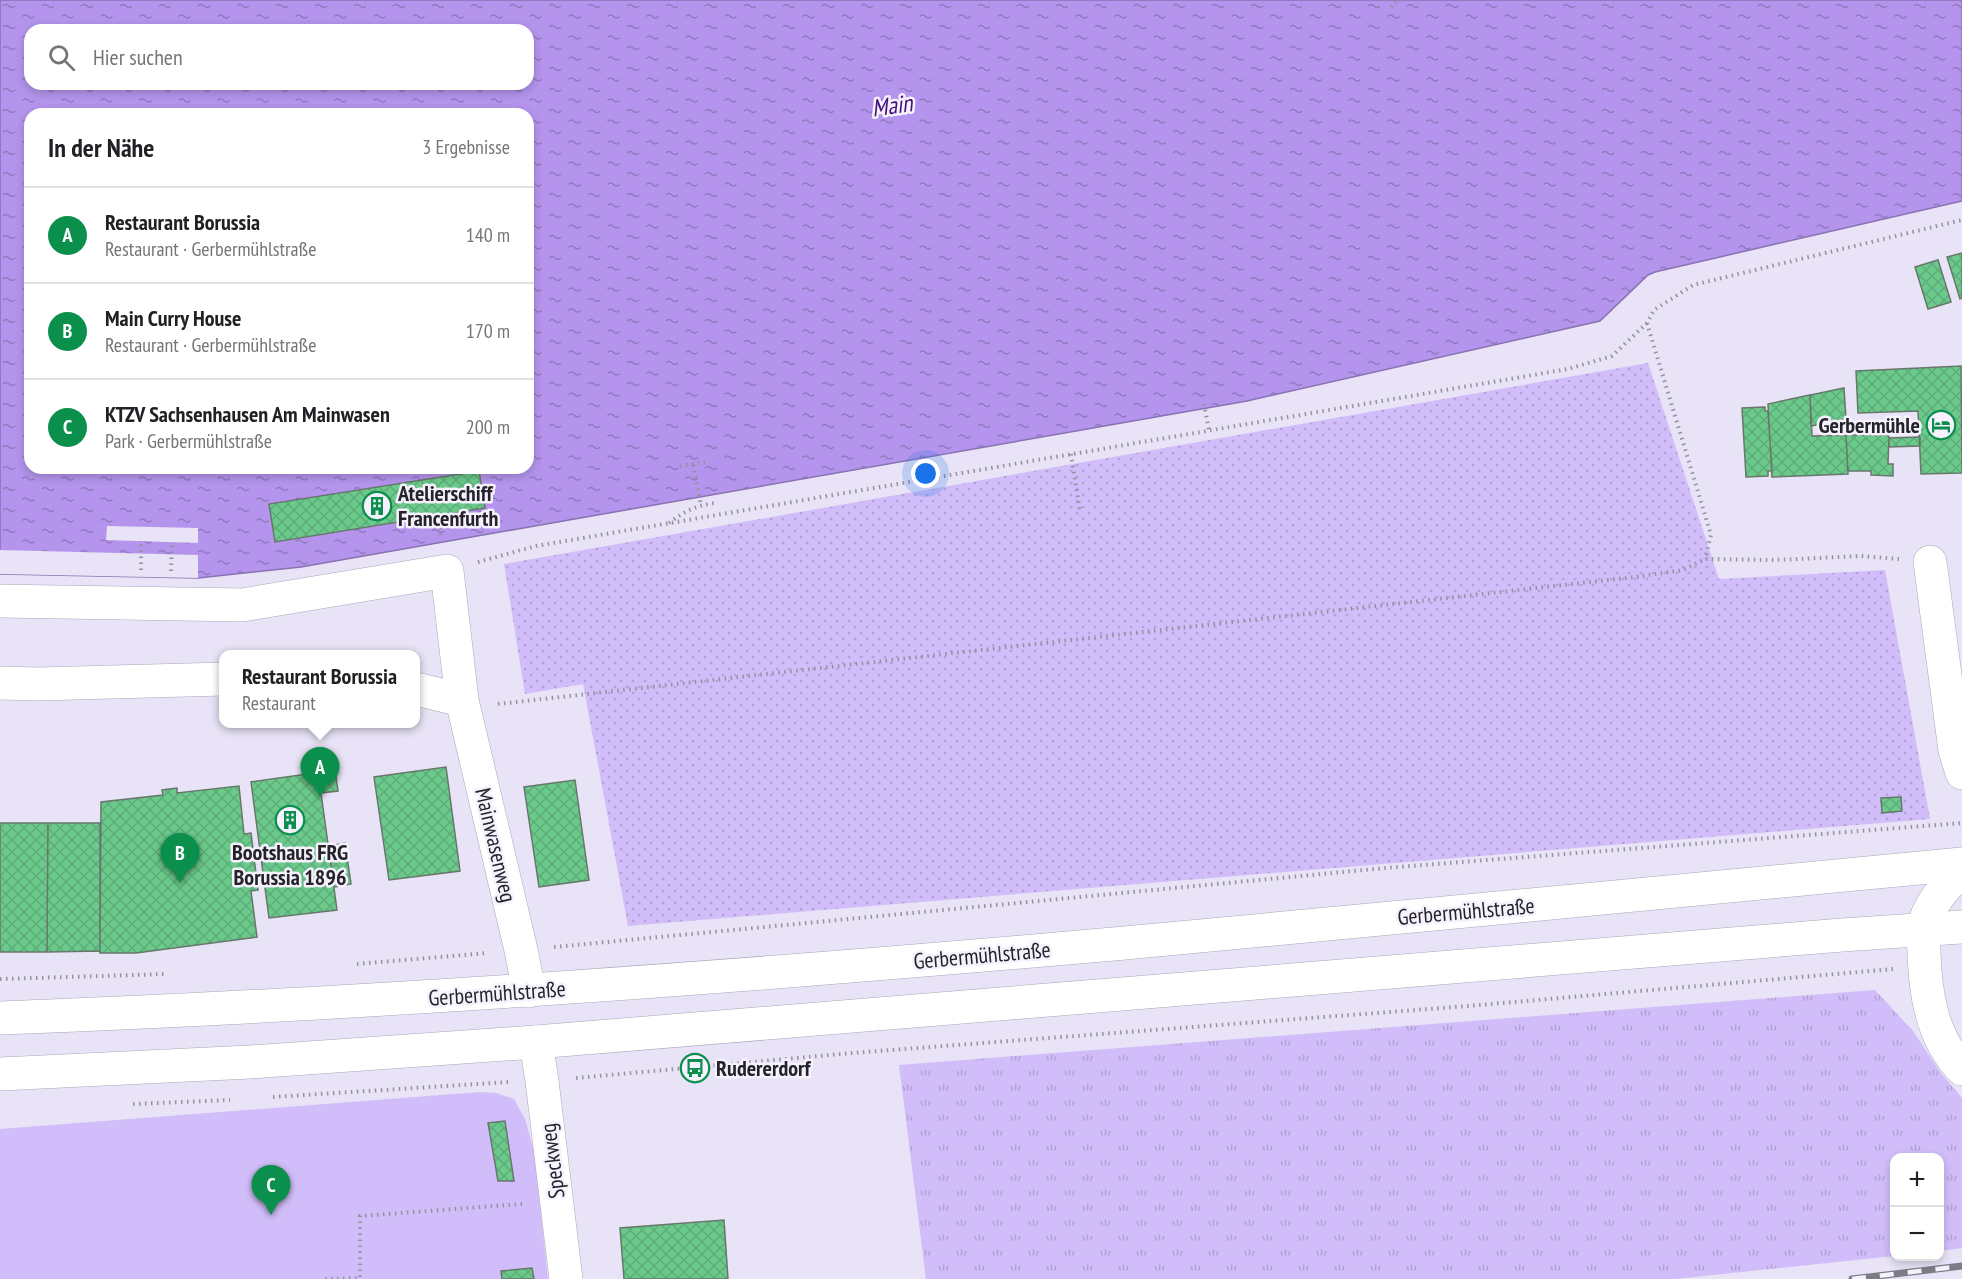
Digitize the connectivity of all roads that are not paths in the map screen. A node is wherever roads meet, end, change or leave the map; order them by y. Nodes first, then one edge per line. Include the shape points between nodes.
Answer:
1 (1930, 562) road end
2 (0, 601) edge
3 (219, 679) edge
4 (0, 684) edge
5 (420, 689) edge
6 (462, 700) junction
7 (1962, 773) edge
8 (1962, 864) edge
9 (1962, 872) edge
10 (1962, 927) edge
11 (1923, 929) junction
12 (529, 991) junction
13 (0, 1018) edge
14 (536, 1042) junction
15 (1962, 1069) edge
16 (0, 1074) edge
17 (566, 1279) edge

1 - 7 main road via 1955,750
2 - 6 main road, Mainwasenweg via 243,605 447,571
3 - 4 main road
5 - 6 main road
6 - 12 main road, Mainwasenweg
8 - 12 main road, Gerbermühlstraße via 1127,943
9 - 11 main road via 1934,903
10 - 11 main road
11 - 14 main road
11 - 15 main road via 1924,967 1935,1027
12 - 13 main road, Gerbermühlstraße via 197,1011
12 - 14 main road, Mainwasenweg
14 - 16 main road
14 - 17 main road, Speckweg

